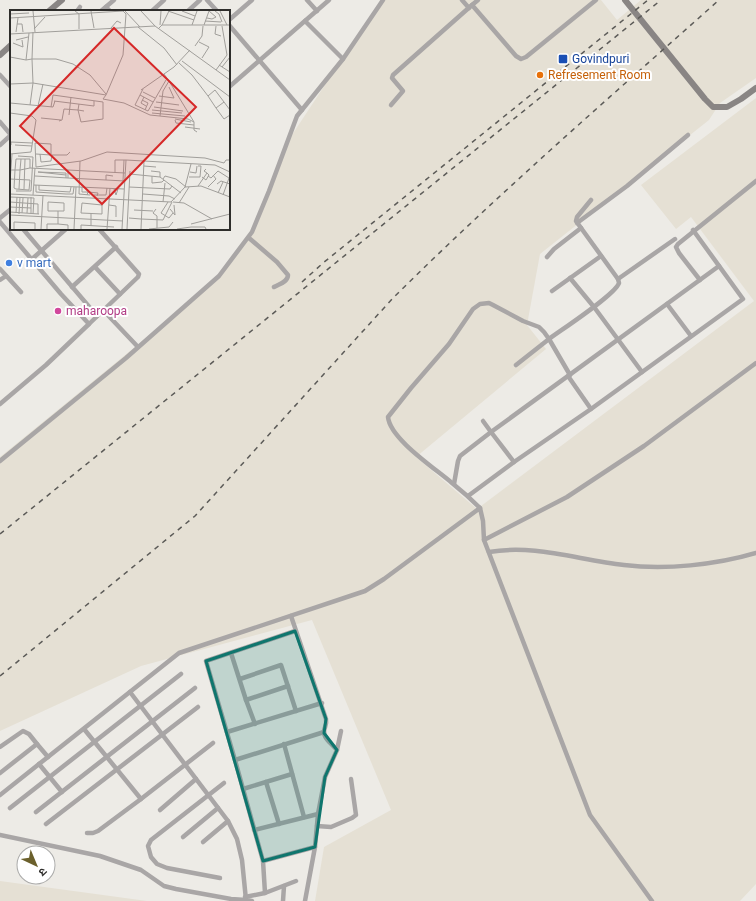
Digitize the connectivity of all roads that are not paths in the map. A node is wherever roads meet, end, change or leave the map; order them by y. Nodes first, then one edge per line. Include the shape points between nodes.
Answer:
1 (62, 0) edge
2 (114, 0) edge
3 (164, 0) edge
4 (200, 0) edge
5 (207, 0) edge
6 (252, 0) edge
7 (307, 0) edge
8 (329, 0) edge
9 (383, 0) edge
10 (462, 0) edge
11 (478, 0) edge
12 (596, 0) edge
13 (625, 0) edge
14 (106, 6) junction
15 (471, 6) junction
16 (51, 10) edge
17 (102, 10) edge
18 (109, 10) edge
19 (153, 10) edge
20 (189, 10) edge
21 (216, 10) edge
22 (316, 11) junction
23 (230, 19) edge
24 (305, 21) junction
25 (230, 26) edge
26 (10, 46) edge
27 (0, 55) edge
28 (343, 59) junction
29 (260, 60) junction
30 (0, 75) edge
31 (10, 86) edge
32 (230, 86) edge
33 (756, 88) edge
34 (391, 105) dead end
35 (302, 110) junction
36 (0, 122) edge
37 (10, 134) edge
38 (688, 135) dead end
39 (10, 136) edge
40 (0, 144) edge
41 (756, 181) edge
42 (591, 200) dead end
43 (10, 212) edge
44 (0, 218) edge
45 (0, 222) edge
46 (577, 223) junction
47 (581, 228) junction
48 (24, 230) edge
49 (65, 230) edge
50 (100, 230) edge
51 (693, 230) junction
52 (249, 238) junction
53 (675, 239) dead end
54 (116, 248) junction
55 (42, 251) junction
56 (601, 256) junction
57 (547, 257) dead end
58 (32, 259) junction
59 (719, 266) junction
60 (95, 267) junction
61 (0, 269) edge
62 (6, 276) junction
63 (570, 278) junction
64 (618, 279) junction
65 (0, 280) edge
66 (700, 280) junction
67 (72, 287) junction
68 (274, 287) dead end
69 (552, 291) dead end
70 (21, 292) dead end
71 (120, 294) junction
72 (668, 304) junction
73 (594, 307) junction
74 (103, 310) junction
75 (97, 316) junction
76 (89, 324) junction
77 (691, 336) junction
78 (548, 339) junction
79 (618, 340) junction
80 (138, 347) junction
81 (756, 363) edge
82 (516, 365) dead end
83 (642, 372) junction
84 (569, 376) junction
85 (0, 404) edge
86 (591, 409) junction
87 (483, 421) dead end
88 (491, 432) junction
89 (0, 461) edge
90 (514, 462) junction
91 (454, 484) junction
92 (468, 496) junction
93 (480, 508) junction
94 (484, 540) junction
95 (489, 552) junction
96 (756, 553) edge
97 (291, 616) junction
98 (296, 631) junction
99 (231, 653) junction
100 (181, 674) dead end
101 (240, 679) junction
102 (288, 686) junction
103 (195, 688) dead end
104 (130, 692) junction
105 (246, 700) junction
106 (322, 703) junction
107 (141, 706) junction
108 (198, 707) dead end
109 (296, 711) junction
110 (152, 721) junction
111 (255, 724) junction
112 (84, 729) junction
113 (341, 731) dead end
114 (227, 732) junction
115 (324, 732) junction
116 (163, 734) junction
117 (95, 742) junction
118 (213, 743) dead end
119 (37, 744) junction
120 (284, 744) junction
121 (0, 747) edge
122 (337, 750) junction
123 (48, 757) junction
124 (107, 757) junction
125 (235, 760) junction
126 (39, 764) junction
127 (186, 765) junction
128 (117, 769) junction
129 (0, 773) edge
130 (292, 774) junction
131 (50, 777) junction
132 (196, 779) junction
133 (351, 779) dead end
134 (266, 782) junction
135 (224, 783) dead end
136 (243, 789) junction
137 (62, 792) junction
138 (0, 794) edge
139 (208, 795) junction
140 (141, 799) junction
141 (10, 808) dead end
142 (218, 808) junction
143 (160, 810) dead end
144 (36, 812) dead end
145 (318, 814) junction
146 (304, 817) junction
147 (228, 821) junction
148 (46, 824) dead end
149 (279, 824) junction
150 (317, 826) junction
151 (254, 830) junction
152 (87, 833) dead end
153 (0, 835) edge
154 (183, 837) dead end
155 (203, 842) dead end
156 (315, 847) junction
157 (263, 861) junction
158 (220, 878) dead end
159 (296, 882) dead end
160 (284, 886) junction
161 (265, 893) junction
162 (248, 899) edge
163 (283, 901) edge
164 (305, 901) edge
165 (652, 901) edge

1 - 16 main road
2 - 14 street
3 - 19 street
4 - 20 street
5 - 21 street
6 - 23 street
7 - 22 street
8 - 22 street
9 - 28 street
10 - 15 street
11 - 15 street
12 - 15 street via 521,60
13 - 33 main road via 713,107 727,107
14 - 17 street
14 - 18 street
15 - 34 street via 392,74 392,78 403,91
22 - 24 street
24 - 28 street
24 - 29 street
25 - 29 street
26 - 27 main road
28 - 35 street
29 - 32 street
29 - 35 street
30 - 31 street
35 - 52 street via 294,122
36 - 37 street
38 - 46 street via 633,182
39 - 40 street
41 - 51 street
42 - 46 street via 576,217
43 - 44 street
45 - 58 street
46 - 47 street
47 - 56 street
47 - 57 street
48 - 55 street
49 - 55 street
50 - 54 street
51 - 59 street
51 - 66 street via 676,247
52 - 68 street via 288,275 286,281
52 - 80 street via 219,276
53 - 64 street
54 - 60 street
54 - 71 street via 139,274
55 - 58 street
55 - 67 street
56 - 63 street
56 - 64 street
58 - 76 street
59 - 66 street
59 - 77 street via 743,299
60 - 67 street
60 - 71 street
61 - 62 street
62 - 65 street
62 - 70 street
63 - 69 street
63 - 73 street
64 - 73 street via 618,286
66 - 72 street
67 - 75 street
71 - 74 street
72 - 77 street
72 - 79 street
73 - 78 street
73 - 79 street
74 - 75 street
74 - 80 street
75 - 76 street
76 - 85 street
77 - 83 street
78 - 82 street
78 - 84 street
78 - 91 street via 543,330 536,326 489,303 480,304 473,309 449,344 388,417 401,439
79 - 83 street
79 - 84 street
80 - 89 street
81 - 94 street via 644,446 567,497
83 - 86 street
84 - 86 street
84 - 88 street
86 - 90 street
87 - 88 street
88 - 90 street
88 - 91 street via 460,456
90 - 92 street
91 - 92 street
92 - 93 street
93 - 94 street
93 - 97 street via 372,587
94 - 95 street
95 - 96 street via 544,550 624,565 656,566 712,562
95 - 165 street via 590,815
97 - 98 street
97 - 104 street via 183,651
98 - 99 street
98 - 106 street
99 - 101 street
99 - 114 street via 206,662
100 - 107 street
101 - 102 street via 281,665
101 - 105 street
102 - 105 street
102 - 109 street
103 - 110 street
104 - 107 street
104 - 112 street
105 - 111 street
106 - 109 street
106 - 115 street via 327,723
107 - 110 street
107 - 117 street
108 - 116 street
109 - 111 street
110 - 116 street
110 - 124 street
111 - 114 street
112 - 117 street
112 - 123 street
113 - 122 street
114 - 125 street
115 - 120 street
115 - 122 street
116 - 127 street
116 - 128 street
117 - 124 street
117 - 131 street
118 - 127 street
119 - 121 street via 23,731
119 - 123 street
119 - 129 street
120 - 125 street
120 - 130 street
122 - 145 street via 325,777
123 - 126 street
124 - 128 street
124 - 137 street
125 - 136 street
126 - 131 street
126 - 138 street
127 - 132 street
127 - 140 street
128 - 140 street
128 - 148 street
130 - 134 street
130 - 146 street
131 - 137 street
131 - 141 street
132 - 139 street
132 - 143 street
133 - 150 street via 356,815 331,827
134 - 136 street
134 - 149 street
135 - 139 street
136 - 151 street
137 - 144 street
139 - 142 street
139 - 158 street via 151,840 148,846 153,861 162,866
140 - 152 street via 98,831
142 - 147 street
142 - 154 street
145 - 146 street
145 - 150 street
146 - 149 street
147 - 155 street
147 - 162 street via 237,839
149 - 151 street
150 - 156 street
151 - 157 street
153 - 162 street via 100,856 141,870 164,886 231,899
156 - 157 street
156 - 164 street
157 - 161 street
159 - 160 street
160 - 161 street
160 - 163 street
161 - 162 street

